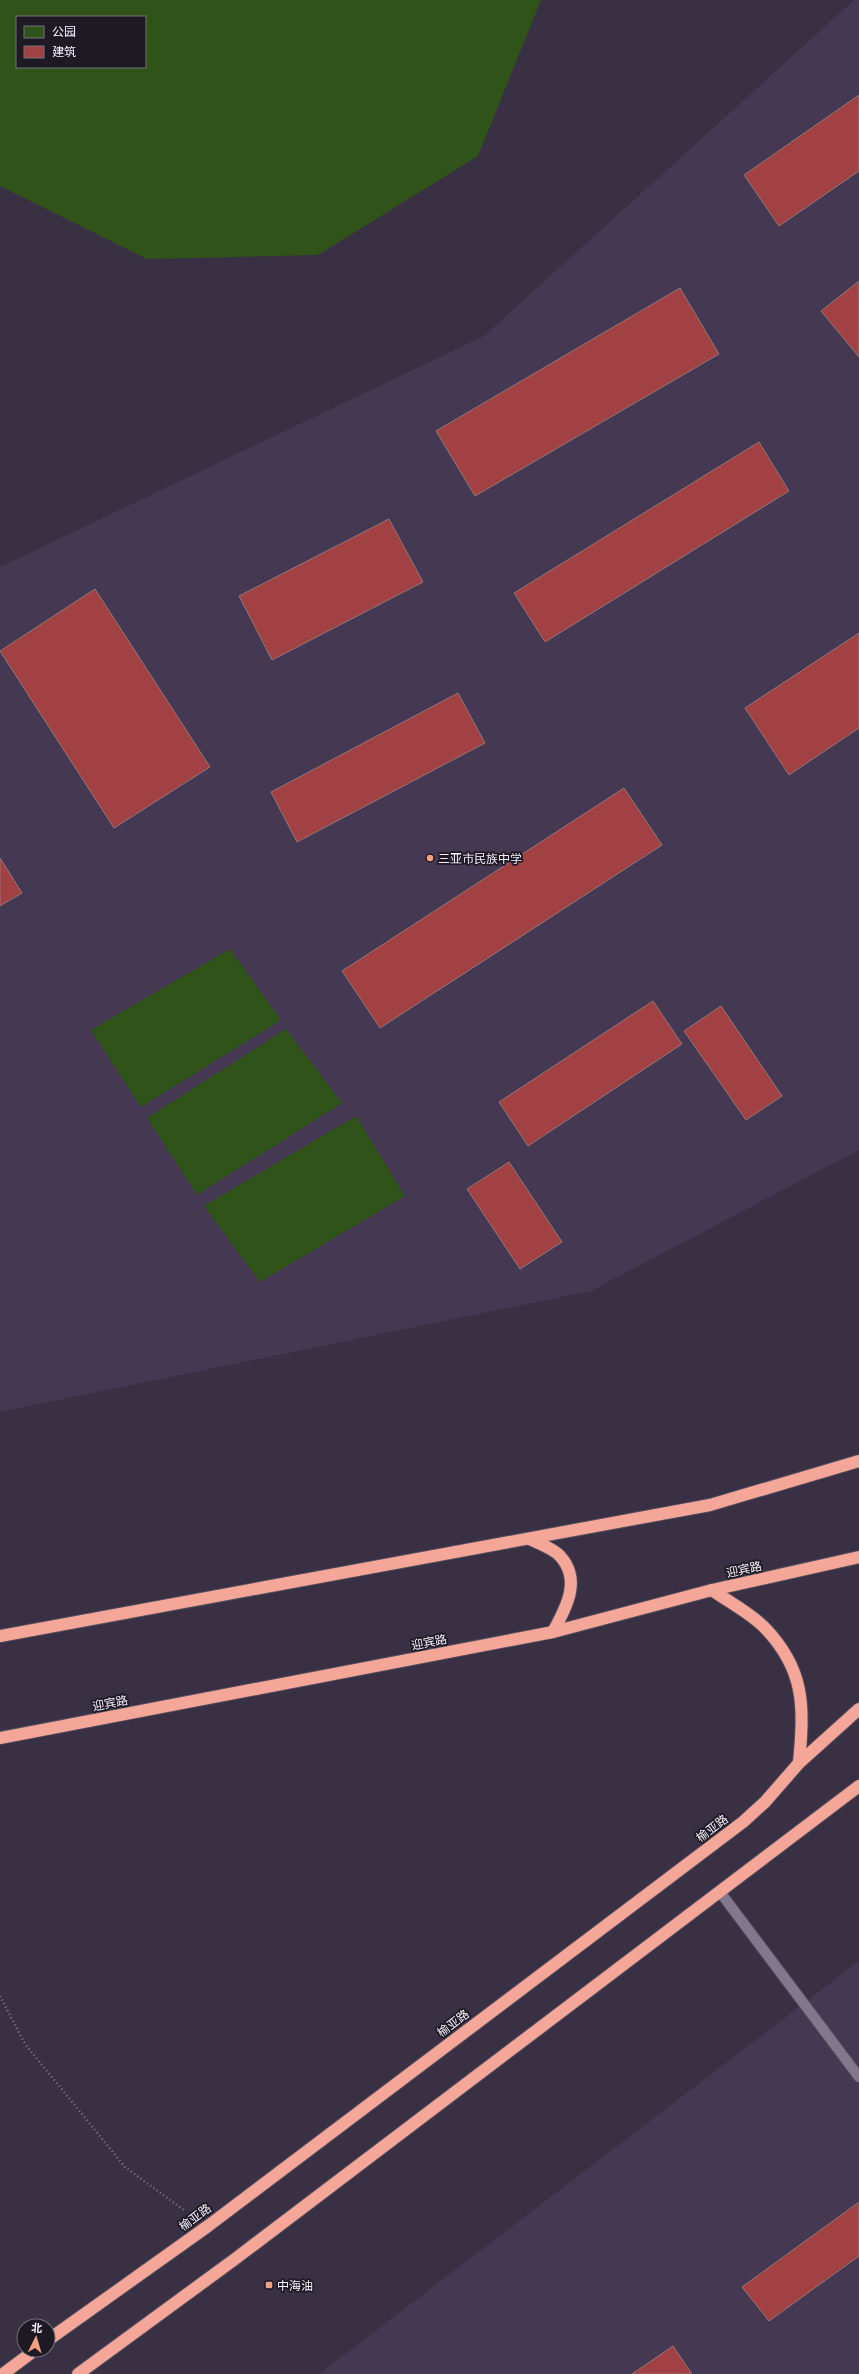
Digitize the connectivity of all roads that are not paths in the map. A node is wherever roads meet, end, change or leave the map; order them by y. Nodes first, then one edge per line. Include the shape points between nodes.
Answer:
1 (859, 1461) edge
2 (530, 1539) junction
3 (859, 1557) edge
4 (712, 1590) junction
5 (553, 1632) junction
6 (0, 1636) edge
7 (859, 1709) edge
8 (0, 1738) edge
9 (799, 1763) junction
10 (859, 1786) edge
11 (720, 1892) junction
12 (859, 2077) edge
13 (56, 2334) edge
14 (24, 2358) edge
15 (3, 2374) edge
16 (78, 2374) edge

1 - 2 highway via 710,1505
2 - 5 highway via 560,1555 571,1575 569,1603
2 - 6 highway
3 - 4 highway, 迎宾路
4 - 5 highway, 迎宾路
4 - 9 highway via 764,1627 794,1668 803,1715
5 - 8 highway, 迎宾路
7 - 9 highway, 榆亚路
9 - 13 highway, 榆亚路 via 765,1802 743,1822 208,2226
10 - 11 highway
11 - 12 lane
11 - 16 highway via 248,2249
14 - 15 highway

